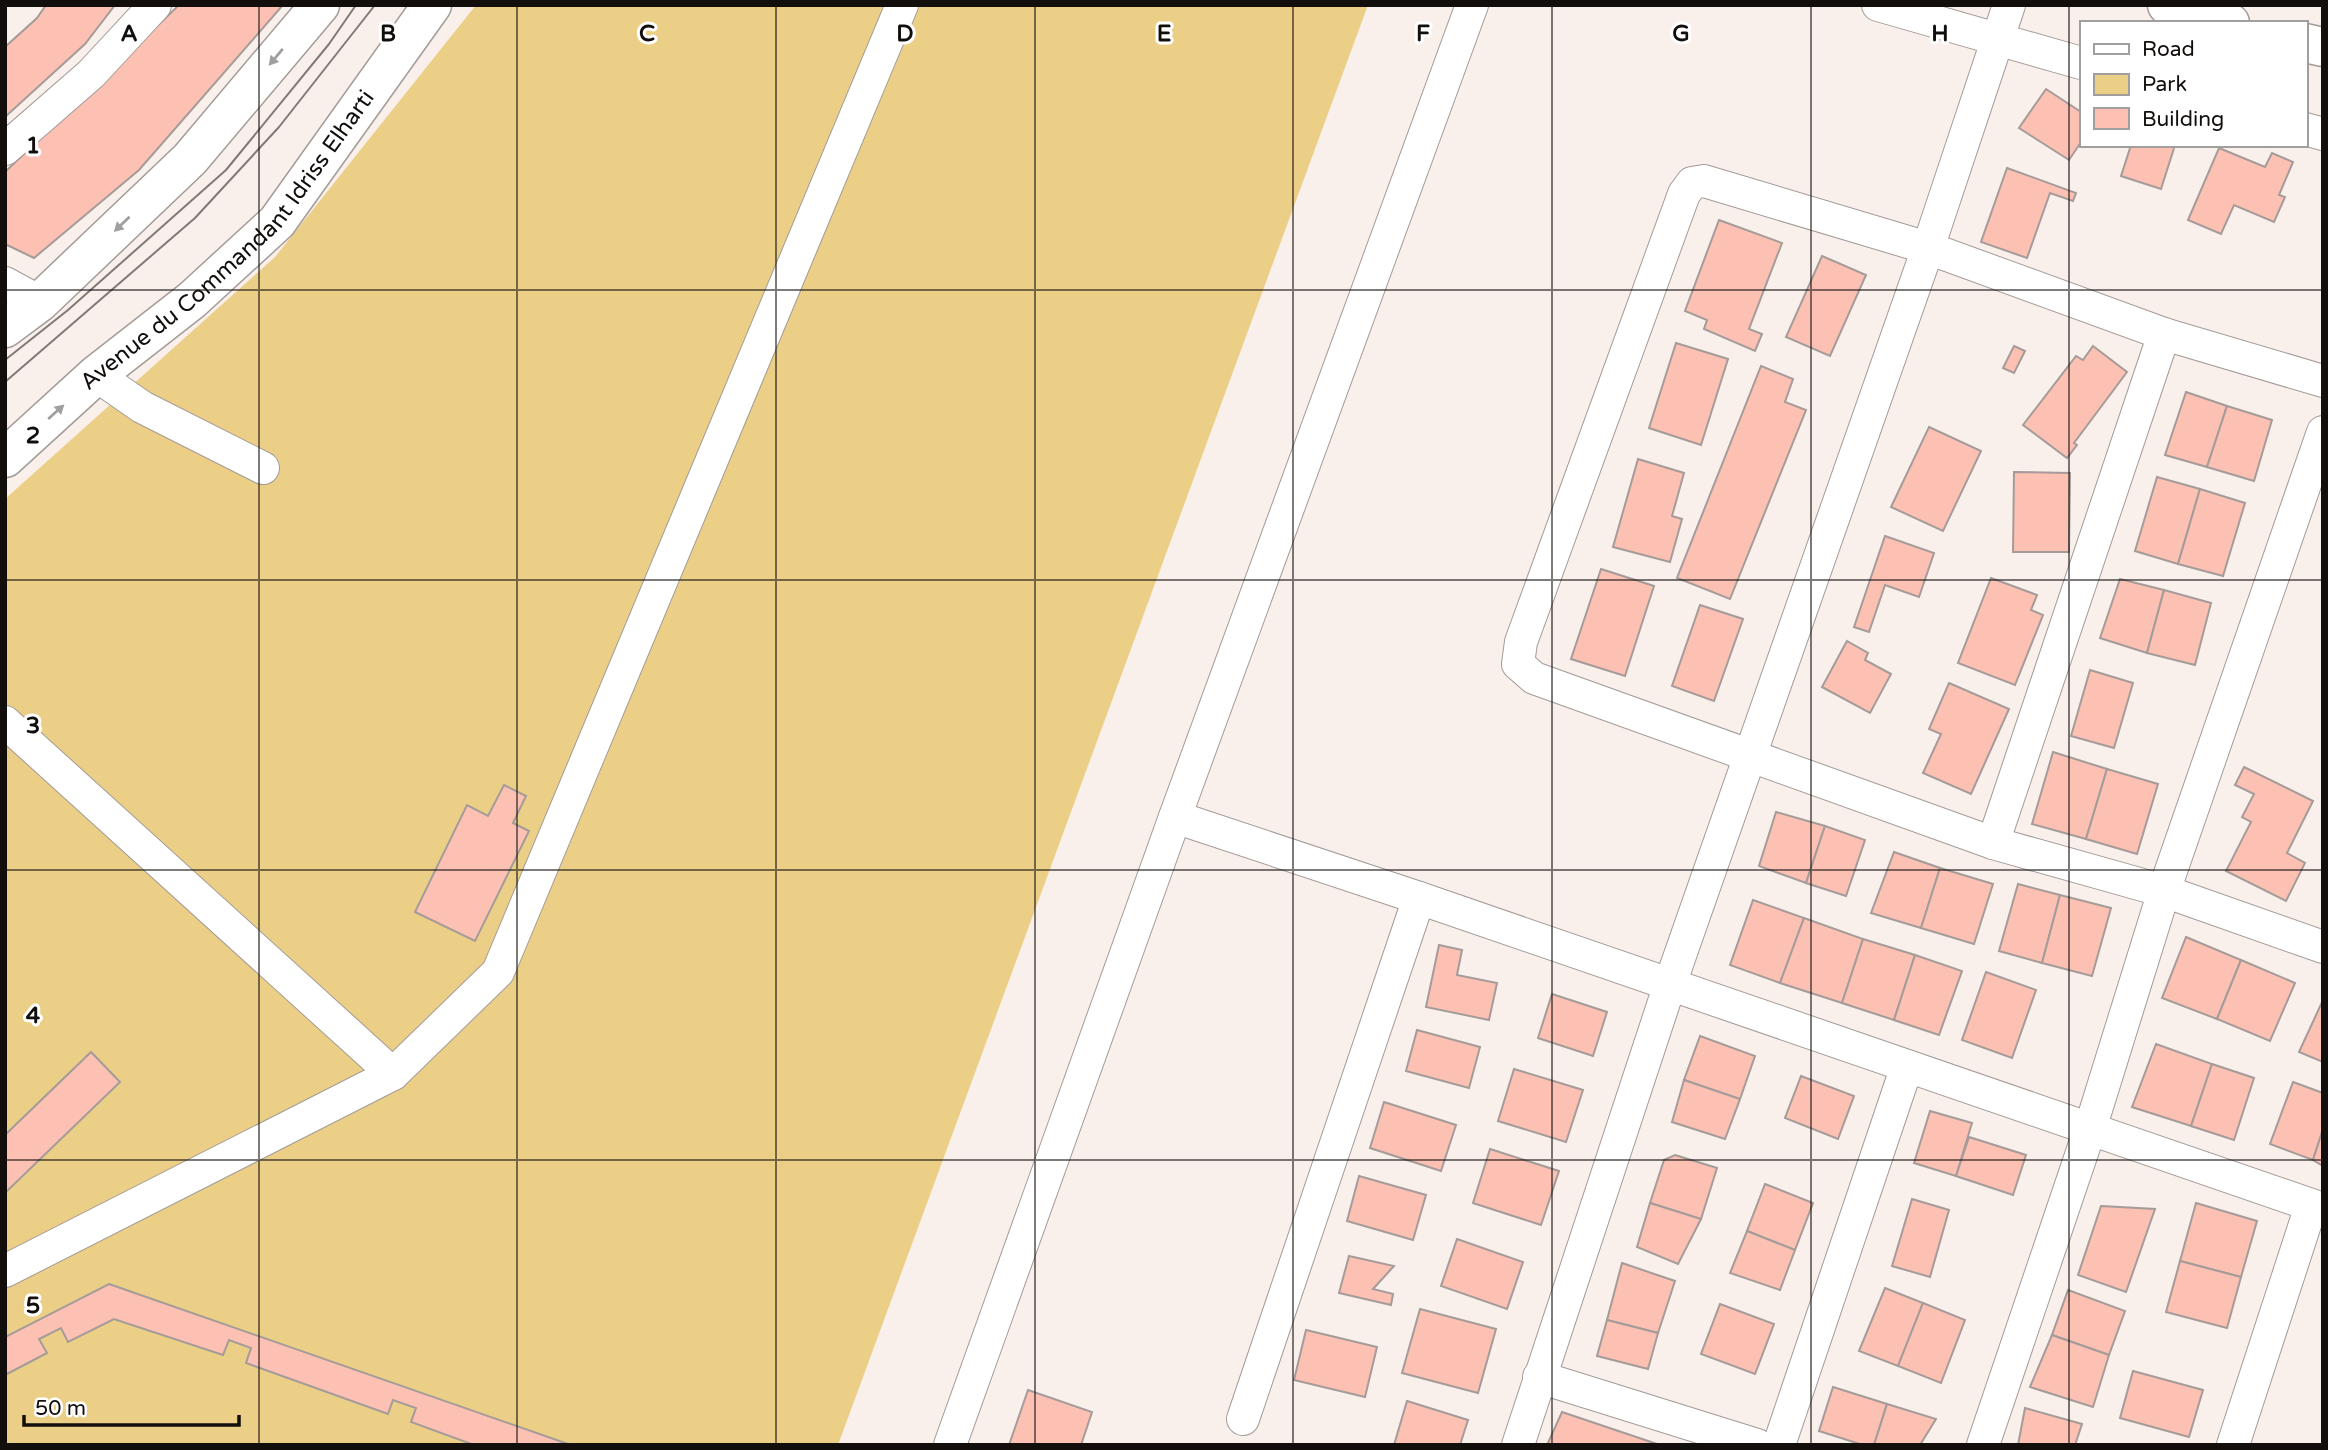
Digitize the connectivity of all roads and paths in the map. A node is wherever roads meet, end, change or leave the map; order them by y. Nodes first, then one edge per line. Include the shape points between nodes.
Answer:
1 (155, 5) edge
2 (320, 5) edge
3 (432, 5) edge
4 (902, 5) edge
5 (1472, 5) edge
6 (1878, 5) edge
7 (2009, 5) edge
8 (2167, 5) edge
9 (2223, 21) edge
10 (1997, 38) junction
11 (2080, 63) edge
12 (5, 149) edge
13 (1928, 248) junction
14 (5, 283) edge
15 (40, 302) junction
16 (5, 328) edge
17 (2164, 334) junction
18 (96, 375) junction
19 (2323, 381) edge
20 (2323, 432) edge
21 (5, 458) edge
22 (263, 468) dead end
23 (5, 722) edge
24 (1750, 757) junction
25 (1175, 817) junction
26 (1993, 843) junction
27 (2165, 891) junction
28 (1419, 898) junction
29 (2323, 947) edge
30 (1670, 984) junction
31 (1907, 1066) junction
32 (393, 1074) junction
33 (2091, 1129) junction
34 (2317, 1208) edge
35 (5, 1271) edge
36 (1539, 1377) junction
37 (1244, 1419) dead end
38 (950, 1445) edge
39 (1518, 1445) edge
40 (1757, 1445) edge
41 (1779, 1445) edge
42 (1983, 1445) edge
43 (2233, 1445) edge

1 - 12 street via 91,74
2 -> 15 main road via 190,159
3 - 18 main road, Avenue du Commandant Idriss Elharti via 277,222 192,300
4 - 32 street via 498,972
5 - 25 street
6 - 10 street
7 - 10 street
8 - 9 main road
10 - 11 street
10 - 13 street
13 - 17 street
13 - 24 street
13 - 24 street via 1704,181 1692,183 1684,194 1521,642 1518,664 1534,678
14 - 15 street
15 - 16 main road
17 - 19 street
17 - 26 street
21 -> 18 main road, Avenue du Commandant Idriss Elharti
18 - 22 street via 142,407
20 - 27 street
23 - 32 street
24 - 26 street
24 - 30 street
25 - 28 street
25 - 38 street
26 - 27 street
27 - 29 street
27 - 33 street
28 - 30 street
28 - 37 street
30 - 31 street
30 - 36 street
31 - 33 street
31 - 41 street
32 - 35 street
33 - 34 street
33 - 42 street
34 - 43 street
36 - 39 street
36 - 40 street

